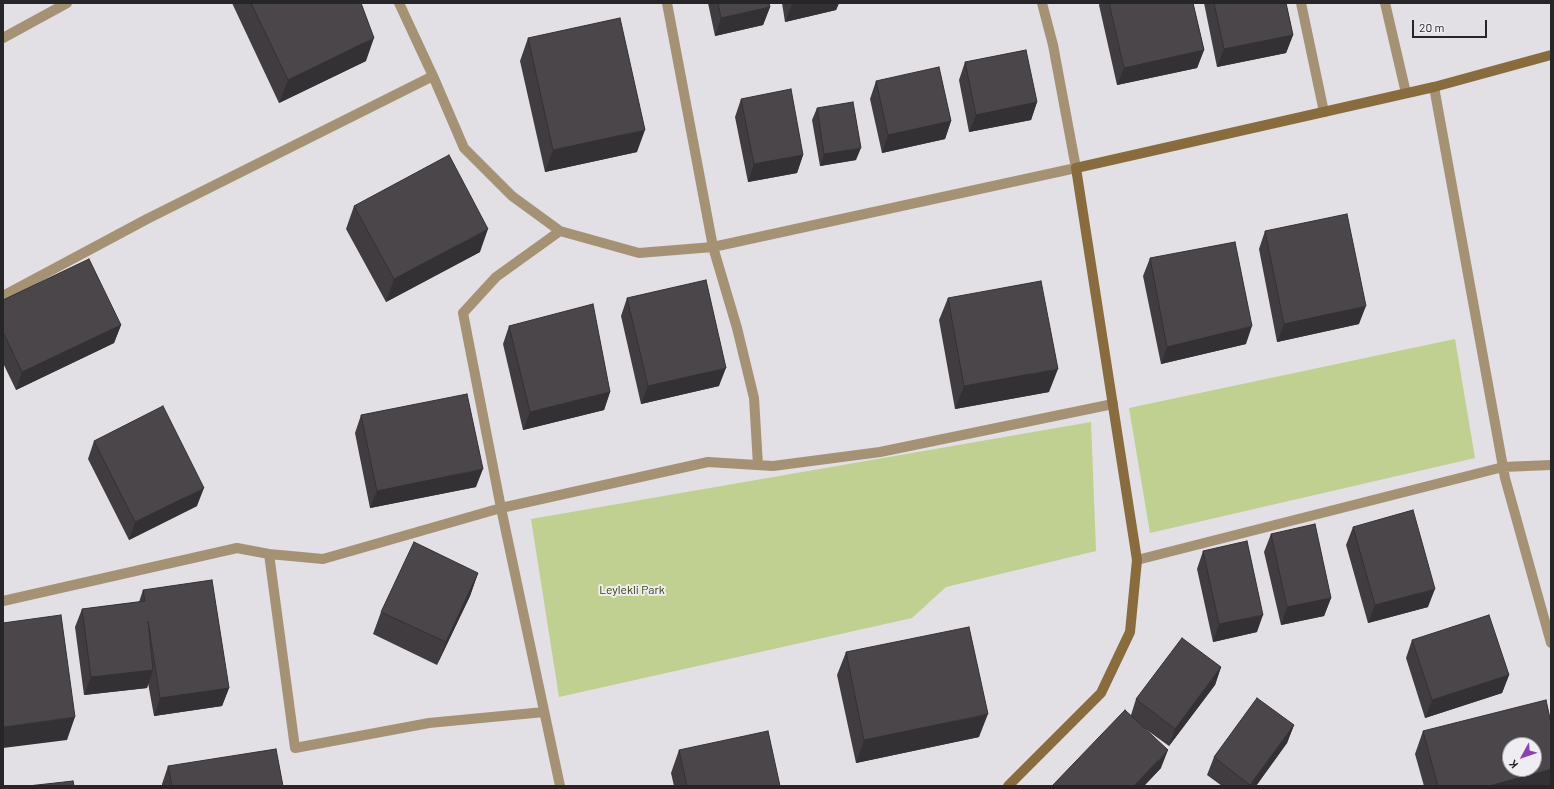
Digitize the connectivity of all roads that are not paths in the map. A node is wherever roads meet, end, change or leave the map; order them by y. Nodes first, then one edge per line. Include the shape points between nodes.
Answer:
1 (67, 3) edge
2 (399, 3) edge
3 (667, 3) edge
4 (1042, 3) edge
5 (1301, 3) edge
6 (1385, 3) edge
7 (3, 38) edge
8 (1551, 55) edge
9 (433, 76) junction
10 (1434, 87) junction
11 (1406, 93) junction
12 (1324, 112) junction
13 (1076, 168) junction
14 (560, 232) junction
15 (713, 247) junction
16 (3, 296) edge
17 (1113, 404) junction
18 (758, 465) junction
19 (1551, 465) edge
20 (1503, 467) junction
21 (501, 508) junction
22 (269, 554) junction
23 (1137, 560) junction
24 (3, 601) edge
25 (1551, 643) edge
26 (544, 712) junction
27 (560, 786) edge
28 (1008, 786) edge

1 - 7 street
2 - 9 street
3 - 15 street
4 - 13 street via 1053,45
5 - 12 street
6 - 11 street
8 - 10 street
9 - 14 street via 464,148 512,196
9 - 16 street via 147,219
10 - 11 street
10 - 20 street
11 - 12 street
12 - 13 street
13 - 15 street
13 - 17 street
14 - 15 street via 639,253
14 - 21 street via 496,277 463,313
15 - 18 street via 754,398
17 - 18 street via 880,452 773,466
17 - 23 street
18 - 21 street via 708,462
19 - 20 street
20 - 23 street
20 - 25 street
21 - 22 street via 323,559
21 - 26 street
22 - 24 street via 237,548
22 - 26 street via 295,748 429,723
23 - 28 street via 1130,632 1101,693
26 - 27 street

